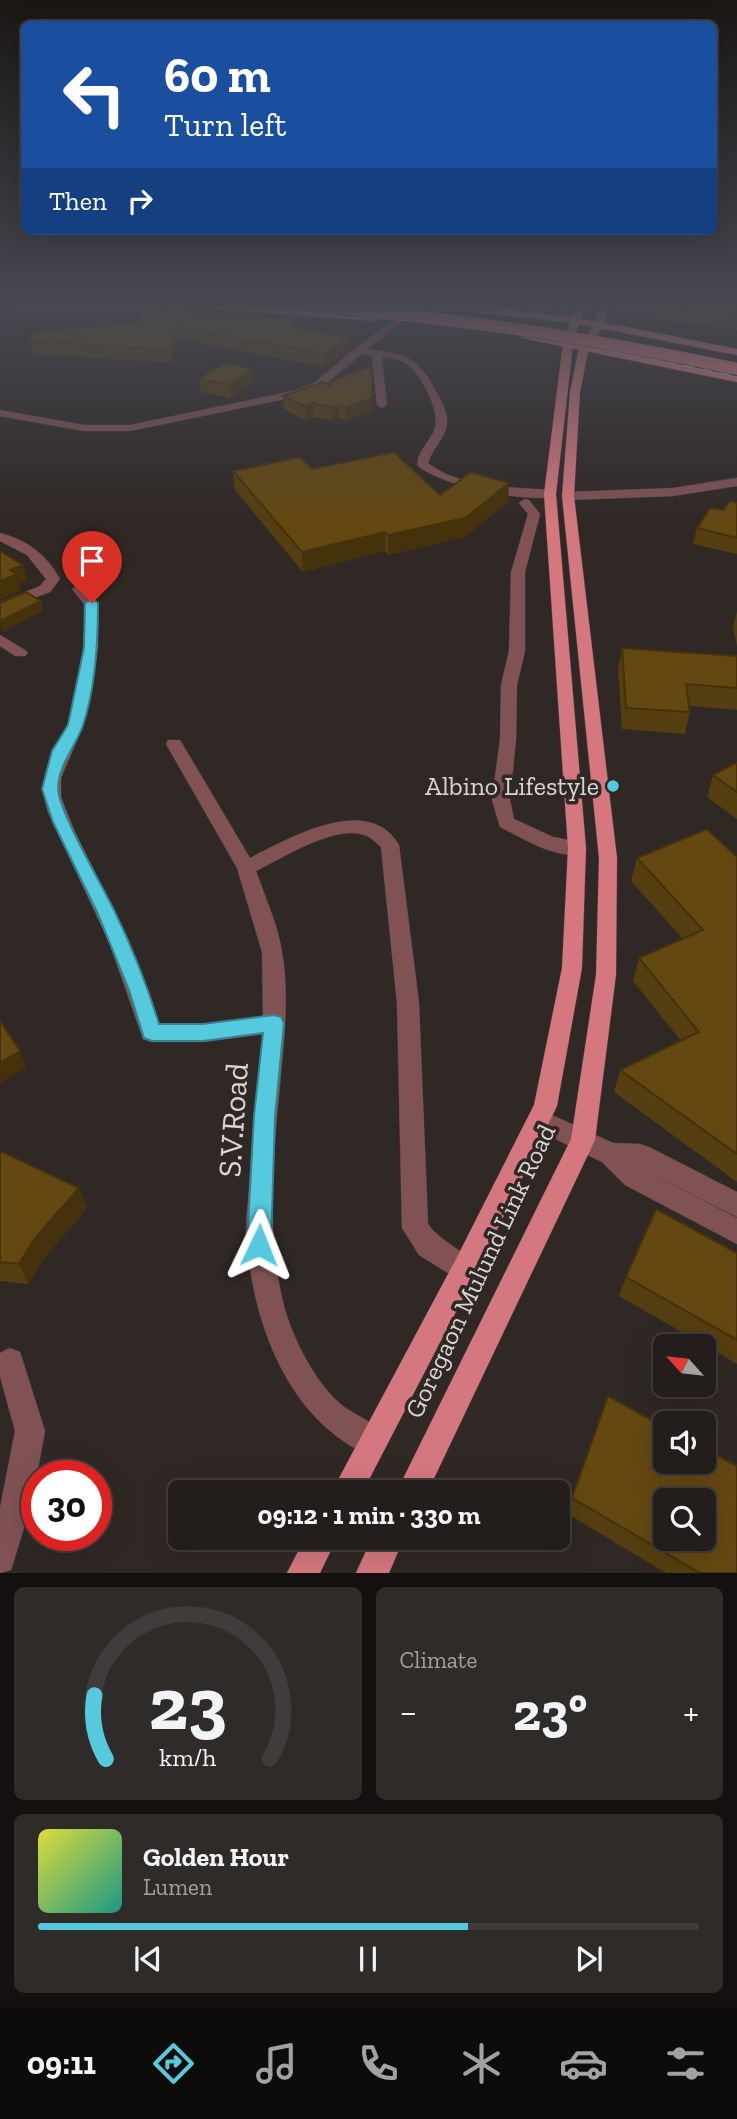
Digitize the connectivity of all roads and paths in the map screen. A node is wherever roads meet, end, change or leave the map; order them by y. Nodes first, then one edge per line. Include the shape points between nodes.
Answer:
1 (329, 375) edge
2 (379, 375) edge
3 (421, 375) edge
4 (571, 375) edge
5 (575, 375) edge
6 (382, 405) dead end
7 (0, 413) edge
8 (737, 482) edge
9 (550, 494) junction
10 (568, 496) junction
11 (525, 503) dead end
12 (0, 537) edge
13 (79, 589) dead end
14 (0, 607) edge
15 (0, 639) edge
16 (20, 653) dead end
17 (174, 744) dead end
18 (571, 795) junction
19 (601, 798) junction
20 (577, 848) junction
21 (246, 868) junction
22 (274, 1023) junction
23 (539, 1120) junction
24 (583, 1140) junction
25 (656, 1176) junction
26 (737, 1205) edge
27 (737, 1232) edge
28 (464, 1270) junction
29 (10, 1362) dead end
30 (373, 1443) junction
31 (353, 1480) edge
32 (417, 1480) edge
33 (315, 1550) edge
34 (383, 1550) edge
35 (0, 1559) edge
36 (303, 1573) edge
37 (372, 1573) edge

1 - 7 street via 296,394 130,428 84,428
2 - 6 street
3 - 9 street via 442,423 422,459 427,471 484,486
4 - 9 main road, Goregaon Mulund Link Road
5 - 10 main road, Goregaon Mulund Link Road
8 - 10 street via 673,492
9 - 18 main road, Goregaon Mulund Link Road
10 - 19 main road, Goregaon Mulund Link Road
11 - 20 street via 534,514 517,572 517,651 511,668 501,800 506,823 549,843
12 - 14 street via 26,549 47,566 53,579 44,589
13 - 22 street via 92,603 91,648 75,725 60,751 50,789 61,822 107,914 152,1032 203,1033
15 - 16 street
17 - 21 street, S.V.Road
18 - 19 main road
18 - 20 main road, Goregaon Mulund Link Road
19 - 24 main road, Goregaon Mulund Link Road via 608,858 606,975
20 - 23 main road, Goregaon Mulund Link Road via 572,968
21 - 22 street, S.V.Road via 272,952
21 - 28 street via 346,825 372,828 390,845 408,1003 415,1228 428,1246
22 - 30 street, S.V.Road via 259,1245 270,1305 311,1393 332,1416
23 - 24 street
23 - 28 main road, Goregaon Mulund Link Road
24 - 25 street via 611,1154 634,1177
24 - 32 main road, Goregaon Mulund Link Road
25 - 26 street
25 - 27 street
28 - 30 main road, Goregaon Mulund Link Road
29 - 35 street via 30,1431 17,1502
30 - 31 main road, Goregaon Mulund Link Road
33 - 36 main road
34 - 37 main road

